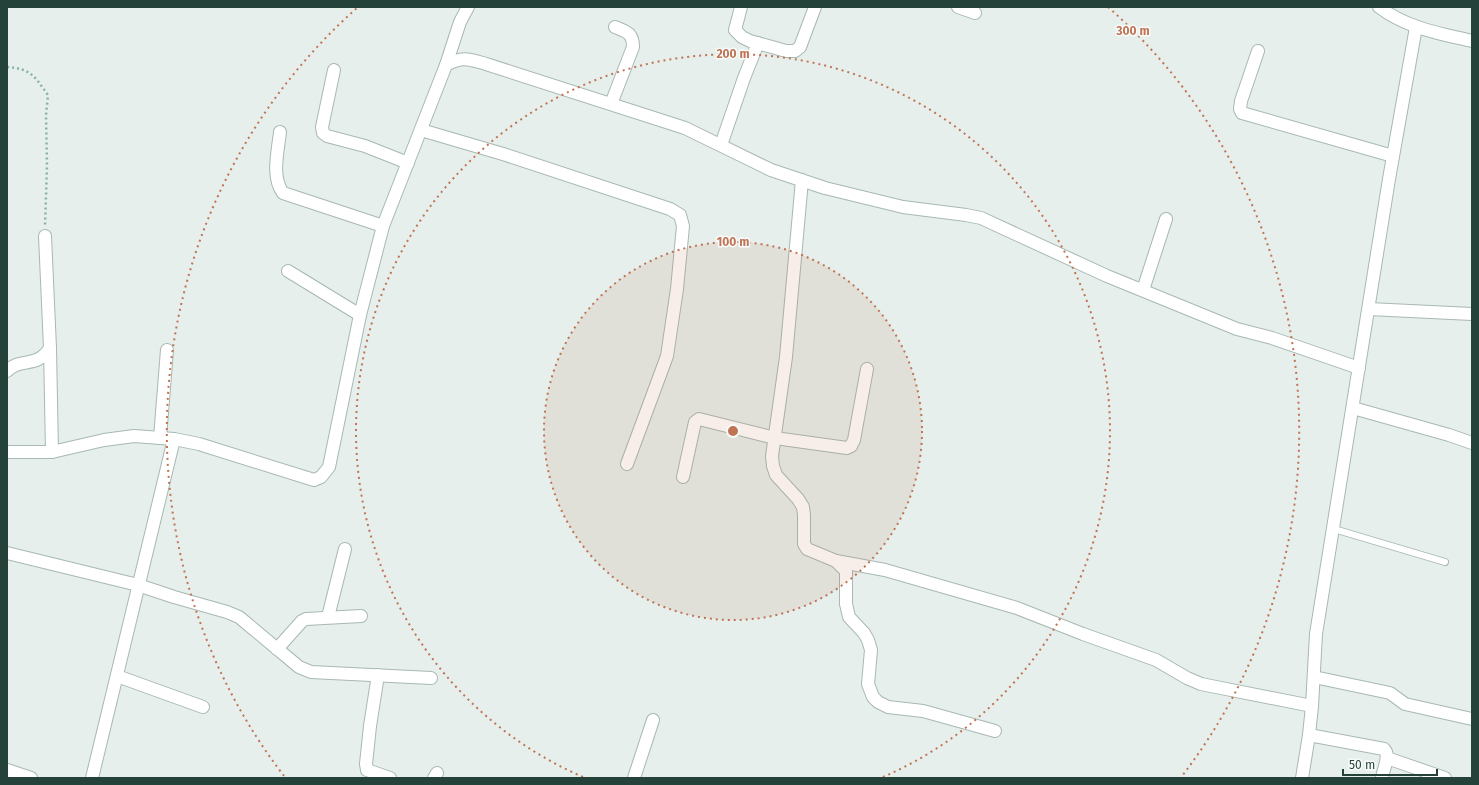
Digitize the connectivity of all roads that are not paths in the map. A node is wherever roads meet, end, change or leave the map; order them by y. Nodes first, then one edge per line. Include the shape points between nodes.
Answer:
1 (468, 7) edge
2 (741, 7) edge
3 (815, 7) edge
4 (958, 7) edge
5 (1379, 7) edge
6 (975, 13) dead end
7 (615, 27) dead end
8 (1416, 27) junction
9 (1472, 41) edge
10 (758, 43) junction
11 (1258, 51) dead end
12 (446, 65) junction
13 (334, 70) dead end
14 (611, 104) junction
15 (421, 130) junction
16 (280, 132) dead end
17 (721, 146) junction
18 (1393, 156) junction
19 (408, 163) junction
20 (802, 180) junction
21 (1166, 219) dead end
22 (383, 226) junction
23 (45, 236) road end
24 (288, 271) dead end
25 (1143, 290) junction
26 (1369, 308) junction
27 (1472, 314) edge
28 (360, 315) junction
29 (50, 348) junction
30 (167, 350) dead end
31 (1359, 368) junction
32 (866, 369) dead end
33 (7, 371) edge
34 (1353, 408) junction
35 (160, 438) junction
36 (774, 438) junction
37 (174, 440) junction
38 (1472, 442) edge
39 (7, 452) edge
40 (52, 452) junction
41 (627, 464) dead end
42 (683, 477) dead end
43 (1334, 528) junction
44 (345, 549) dead end
45 (7, 552) edge
46 (836, 561) junction
47 (1445, 562) dead end
48 (138, 585) junction
49 (360, 616) dead end
50 (328, 617) junction
51 (277, 649) junction
52 (378, 674) junction
53 (117, 676) junction
54 (1314, 677) junction
55 (431, 678) dead end
56 (1312, 706) junction
57 (202, 707) dead end
58 (1472, 719) edge
59 (653, 720) dead end
60 (995, 731) dead end
61 (1309, 735) junction
62 (1387, 758) junction
63 (7, 770) edge
64 (31, 778) edge
65 (92, 778) edge
66 (390, 778) edge
67 (634, 778) edge
68 (1302, 778) edge
69 (1382, 778) edge
70 (1445, 778) edge

1 - 12 street via 460,22
2 - 10 street via 735,30 742,37
3 - 10 street via 800,47 795,51
4 - 6 street
5 - 8 street via 1392,17
7 - 14 street via 629,34 633,39 633,47
8 - 9 street
8 - 18 street
10 - 17 street
11 - 18 street via 1241,101 1242,113
12 - 14 street via 457,59 469,59
12 - 15 street
13 - 19 street via 322,127 323,133
14 - 17 street via 685,128
15 - 19 street
15 - 41 street via 518,159 670,209 680,215 683,226 668,356
16 - 22 street via 276,173 278,186 283,193
17 - 20 street via 771,170
18 - 26 street
19 - 22 street
20 - 25 street via 903,207 981,218
20 - 36 street via 786,357
21 - 25 street
22 - 28 street
23 - 29 street
24 - 28 street
25 - 31 street via 1237,329 1272,338
26 - 27 street
26 - 31 street
28 - 37 street via 329,467 321,477 314,480 199,444
29 - 33 street via 40,359 12,366
29 - 40 street
30 - 35 street
31 - 34 street
32 - 36 street via 854,440 847,448
34 - 38 street
34 - 43 street
35 - 37 street
35 - 40 street via 134,436
36 - 42 street via 699,419 695,422
36 - 46 street via 772,456 776,475 803,507 804,544 807,549
37 - 48 street
39 - 40 street
43 - 47 lane
43 - 54 street via 1316,634
44 - 50 street
45 - 48 street
46 - 56 street via 885,570 1017,608 1156,660 1200,684
46 - 60 street via 846,571 846,604 849,617 864,633 871,650 868,684 873,697 888,707 923,711
48 - 51 street via 239,617
48 - 53 street
49 - 50 street
50 - 51 street via 302,621
51 - 52 street via 299,667 311,672
52 - 55 street
52 - 66 street via 366,764 367,770
53 - 57 street
53 - 65 street
54 - 56 street
54 - 58 street via 1390,693 1405,704
56 - 61 street
59 - 67 street
61 - 62 street via 1384,748
61 - 68 street
62 - 69 street
62 - 70 street
63 - 64 street

